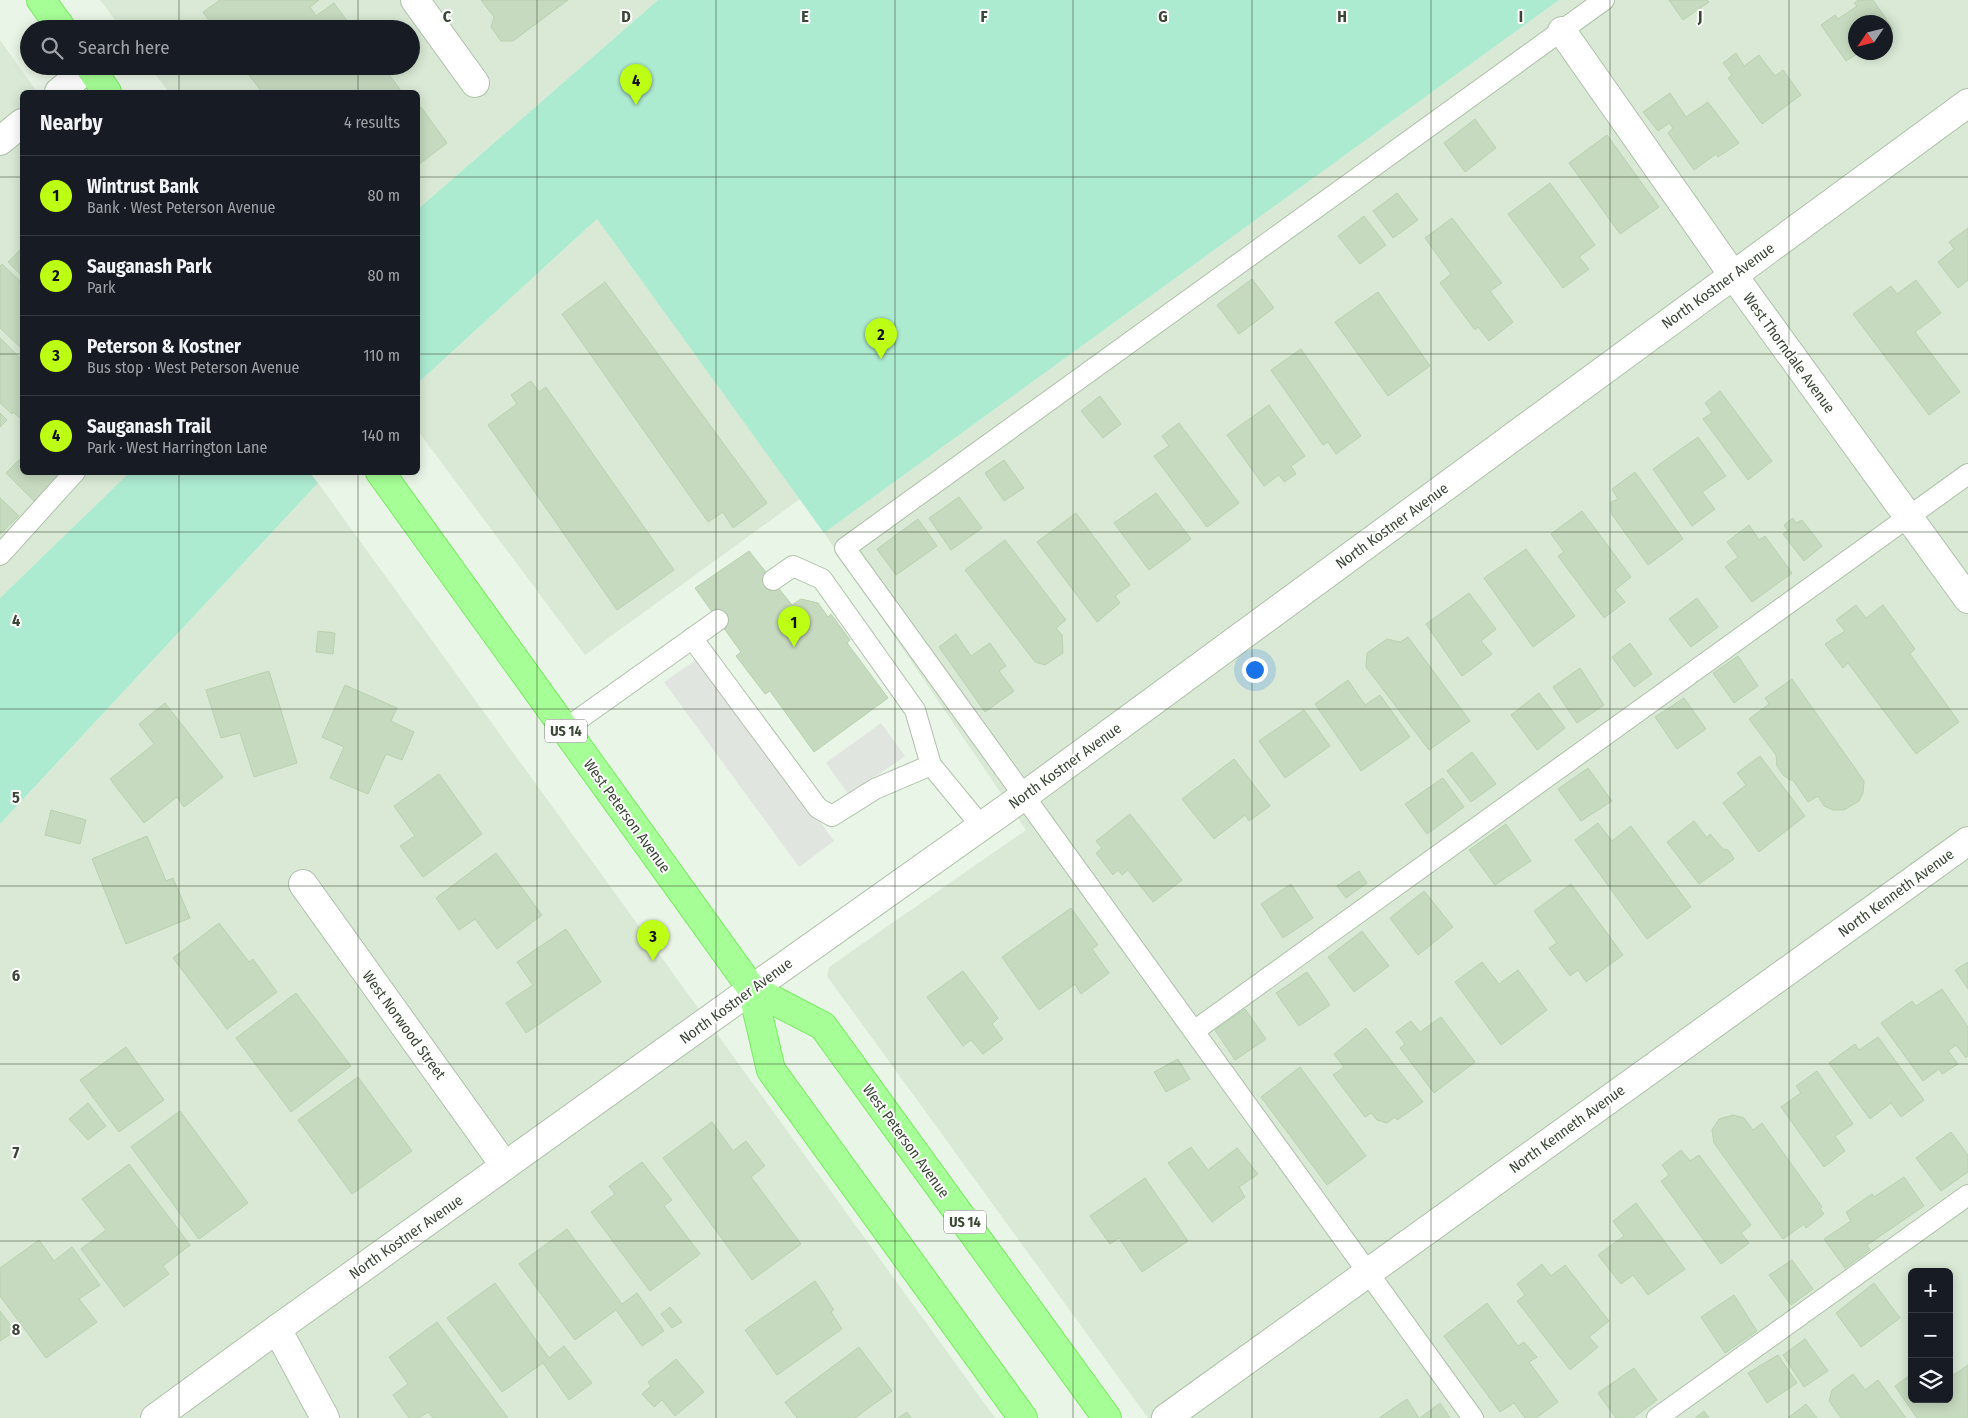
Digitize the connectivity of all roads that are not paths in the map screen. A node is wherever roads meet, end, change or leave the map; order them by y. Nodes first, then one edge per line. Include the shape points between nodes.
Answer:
1 (41, 0) edge
2 (415, 0) edge
3 (1604, 0) edge
4 (55, 20) edge
5 (1562, 31) junction
6 (79, 75) edge
7 (95, 75) edge
8 (475, 83) dead end
9 (61, 90) edge
10 (106, 90) edge
11 (1968, 103) edge
12 (20, 125) edge
13 (0, 141) edge
14 (1733, 275) junction
15 (1968, 474) edge
16 (72, 475) edge
17 (382, 475) edge
18 (1909, 516) junction
19 (0, 555) edge
20 (773, 580) dead end
21 (1968, 599) edge
22 (718, 620) dead end
23 (692, 638) junction
24 (565, 729) junction
25 (931, 765) junction
26 (1024, 796) junction
27 (982, 827) junction
28 (1968, 841) edge
29 (303, 884) dead end
30 (752, 989) junction
31 (1194, 1032) junction
32 (506, 1166) junction
33 (1968, 1195) edge
34 (1368, 1272) junction
35 (277, 1329) junction
36 (155, 1418) edge
37 (325, 1418) edge
38 (1022, 1418) edge
39 (1107, 1418) edge
40 (1166, 1418) edge
41 (1473, 1418) edge
42 (1657, 1418) edge

1 - 4 main road
2 - 8 street
3 - 5 lane
5 - 14 street, West Thorndale Avenue
5 - 26 lane via 845,548
6 - 9 street
7 - 10 main road
11 - 14 street, North Kostner Avenue
12 - 13 street
14 - 18 street, West Thorndale Avenue
14 - 26 street, North Kostner Avenue
15 - 18 lane
16 - 19 lane
17 - 24 main road, West Peterson Avenue / US 14
18 - 21 street, West Thorndale Avenue
18 - 31 lane
20 - 25 lane via 793,566 822,579 915,710
22 - 23 lane
23 - 24 lane
23 - 25 lane via 818,808 832,816 875,789
24 - 30 main road, West Peterson Avenue / US 14
25 - 27 lane
26 - 27 street, North Kostner Avenue
26 - 31 lane
27 - 30 street, North Kostner Avenue
28 - 34 street, North Kenneth Avenue
29 - 32 street, West Norwood Street
30 - 32 street, North Kostner Avenue
30 - 38 main road, West Peterson Avenue / US 14 via 771,1070
30 - 39 main road, West Peterson Avenue / US 14 via 823,1026
31 - 34 lane
32 - 35 street, North Kostner Avenue
33 - 42 lane
34 - 40 street, North Kenneth Avenue
34 - 41 lane
35 - 36 street, North Kostner Avenue
35 - 37 street

